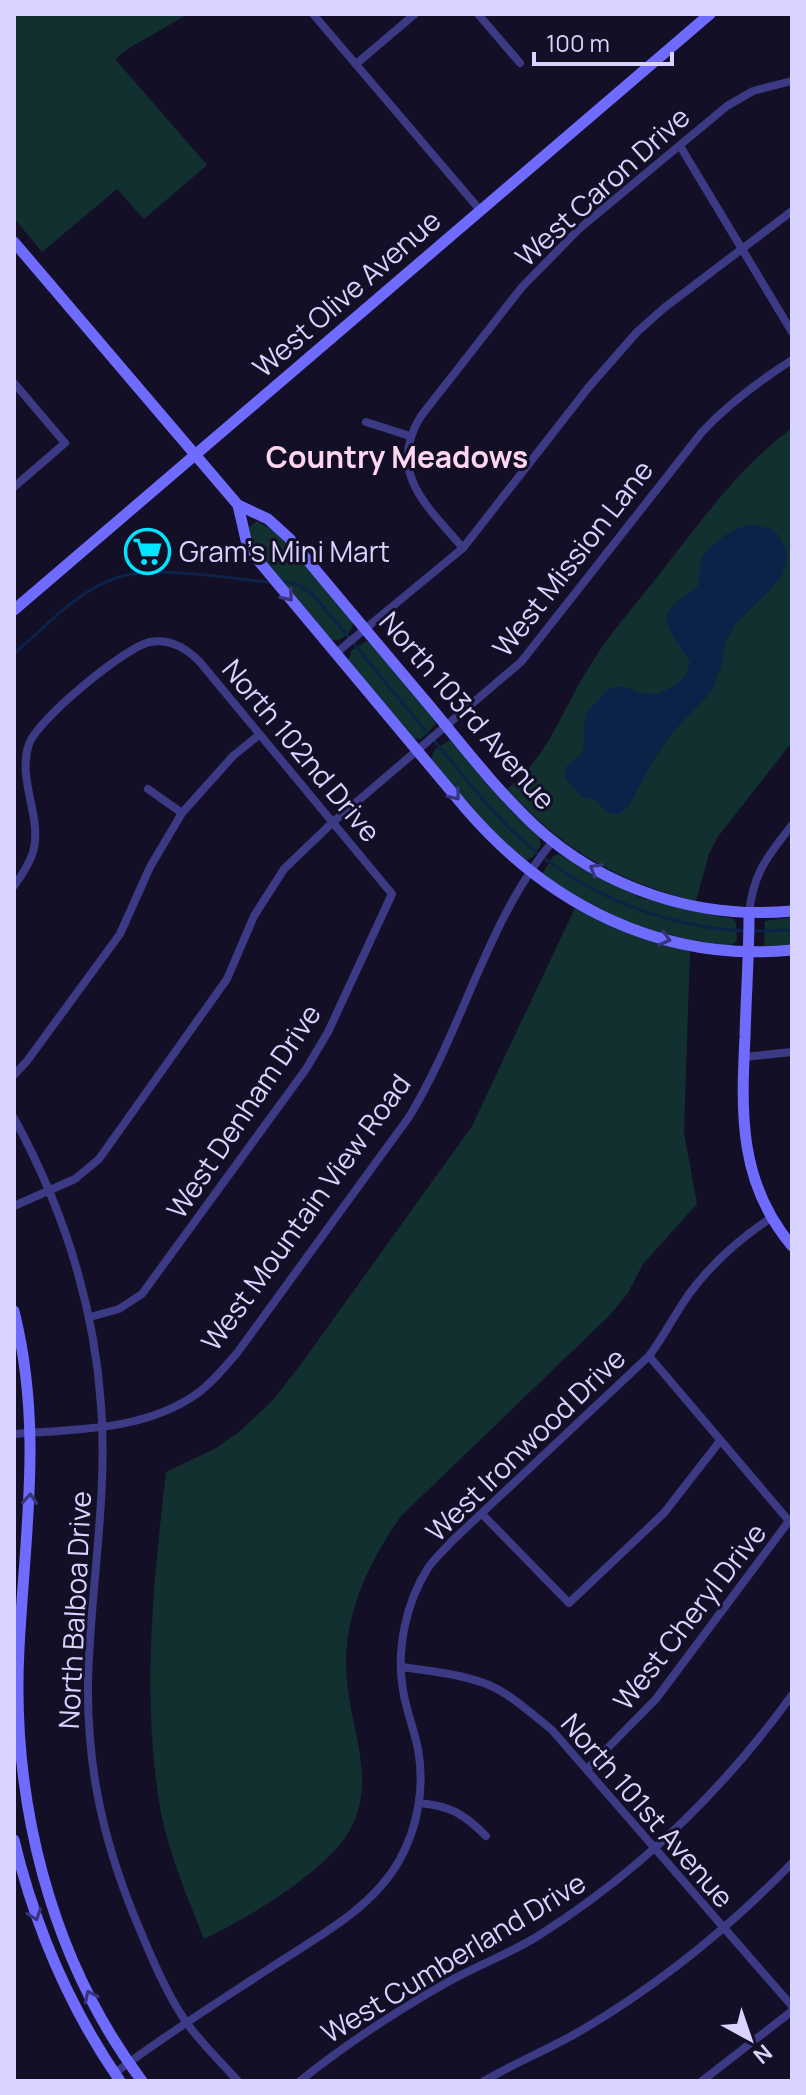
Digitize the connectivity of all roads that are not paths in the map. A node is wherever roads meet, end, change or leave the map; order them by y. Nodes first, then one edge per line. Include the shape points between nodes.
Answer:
1 (313, 14) edge
2 (415, 14) edge
3 (478, 14) edge
4 (710, 14) edge
5 (520, 63) dead end
6 (356, 64) junction
7 (792, 81) edge
8 (680, 146) junction
9 (480, 210) junction
10 (792, 211) edge
11 (14, 242) edge
12 (742, 248) junction
13 (792, 332) edge
14 (792, 360) edge
15 (14, 383) edge
16 (366, 422) dead end
17 (410, 436) junction
18 (194, 455) junction
19 (14, 487) edge
20 (238, 505) junction
21 (463, 548) junction
22 (14, 610) edge
23 (365, 629) junction
24 (336, 653) junction
25 (447, 726) junction
26 (259, 735) junction
27 (418, 751) junction
28 (14, 762) edge
29 (25, 763) junction
30 (148, 789) dead end
31 (182, 813) junction
32 (333, 822) junction
33 (792, 825) edge
34 (553, 841) junction
35 (529, 872) junction
36 (14, 886) edge
37 (392, 894) joint
38 (792, 911) edge
39 (749, 915) junction
40 (792, 950) edge
41 (748, 952) junction
42 (792, 1052) edge
43 (744, 1057) junction
44 (14, 1075) edge
45 (14, 1118) edge
46 (50, 1192) junction
47 (14, 1206) edge
48 (771, 1218) junction
49 (792, 1246) edge
50 (14, 1311) edge
51 (90, 1317) junction
52 (649, 1356) junction
53 (103, 1428) junction
54 (32, 1432) junction
55 (14, 1434) edge
56 (720, 1441) junction
57 (482, 1514) junction
58 (401, 1667) junction
59 (16, 1688) edge
60 (792, 1695) edge
61 (587, 1769) junction
62 (419, 1803) junction
63 (486, 1836) dead end
64 (14, 1840) edge
65 (655, 1850) junction
66 (792, 1863) edge
67 (723, 1929) junction
68 (792, 2008) edge
69 (187, 2022) junction
70 (129, 2063) junction
71 (118, 2077) edge
72 (712, 2078) edge
73 (142, 2081) edge
74 (238, 2081) edge
75 (300, 2081) edge
76 (484, 2081) edge
77 (702, 2081) edge

1 - 6 street
2 - 6 street
3 - 5 street
4 - 9 main road, West Olive Avenue
6 - 9 street
7 - 8 street, West Caron Drive via 753,91 727,106
8 - 12 street
8 - 17 street, West Caron Drive via 579,229 522,287
9 - 18 main road, West Olive Avenue
10 - 12 street
11 - 18 main road, North 103rd Avenue
12 - 13 street
12 - 21 street via 664,308 611,360
14 - 25 street, West Mission Lane via 743,393 682,453 521,662
15 - 19 street via 65,443
16 - 17 street
17 - 21 street via 407,463 413,484
18 - 20 main road, North 103rd Avenue
18 - 22 main road, West Olive Avenue
20 - 23 main road, North 103rd Avenue via 278,526
20 -> 24 main road, North 103rd Avenue via 250,549
21 - 23 street
23 - 24 street
23 - 25 main road, North 103rd Avenue
24 - 27 main road, North 103rd Avenue
25 - 27 street, West Mission Lane
25 - 34 main road, North 103rd Avenue via 502,793
26 - 29 street, North 102nd Drive via 188,651 170,642 151,642 130,650 53,713 29,742
26 - 31 street
26 - 32 street, North 102nd Drive
27 - 32 street, West Mission Lane
27 -> 35 main road, North 103rd Avenue via 481,827
28 - 29 street
29 - 36 street via 35,839 31,858
30 - 31 street
31 - 44 street via 120,934
32 - 37 street, North 102nd Drive
32 - 46 street, West Mission Lane via 271,887 227,979 106,1149 75,1179
33 - 39 street via 755,877
34 - 35 street, West Mountain View Road
39 -> 34 main road, North 103rd Avenue via 679,903 630,887
35 -> 41 main road, North 103rd Avenue via 587,909 639,931 691,946
35 - 53 street, West Mountain View Road via 420,1100 237,1353 200,1392 172,1409
37 - 51 street, West Denham Drive via 306,1069 142,1294 119,1309
38 - 39 main road
39 - 41 main road
40 - 41 main road
41 - 43 main road
42 - 43 street
43 - 48 main road via 746,1150
45 - 46 street, North Balboa Drive
46 - 47 street, West Mission Lane
46 - 51 street, North Balboa Drive
48 - 49 main road
48 - 52 street, West Ironwood Drive via 703,1275
50 - 54 main road
51 - 53 street, North Balboa Drive
52 - 56 street
52 - 57 street, West Ironwood Drive
53 - 54 street, West Mountain View Road
53 - 69 street, North Balboa Drive via 88,1682 91,1750 109,1853 147,1948
54 - 55 street, West Mountain View Road
59 -> 54 main road
56 - 57 street via 664,1513 569,1603
56 - 61 street, West Cheryl Drive via 789,1521 656,1699
57 - 58 street, West Ironwood Drive via 428,1568 405,1623
58 - 61 street, North 101st Avenue via 458,1675 490,1686 552,1730
58 - 62 street, West Ironwood Drive via 418,1749
70 -> 59 main road via 84,1983 44,1879 22,1775
60 - 65 street, West Cumberland Drive via 719,1787
61 - 65 street, North 101st Avenue
62 - 63 street via 453,1809
62 - 69 street, West Ironwood Drive via 400,1860 369,1900
64 -> 71 main road via 55,1968
65 - 67 street, North 101st Avenue
65 - 75 street, West Cumberland Drive via 536,1938 390,2016
66 - 67 street
67 - 68 street, North 101st Avenue
67 - 76 street via 627,2003
68 - 72 street
69 - 70 street, West Ironwood Drive
69 - 74 street, North Balboa Drive
70 - 71 street, West Ironwood Drive
70 - 73 main road
72 - 77 street

